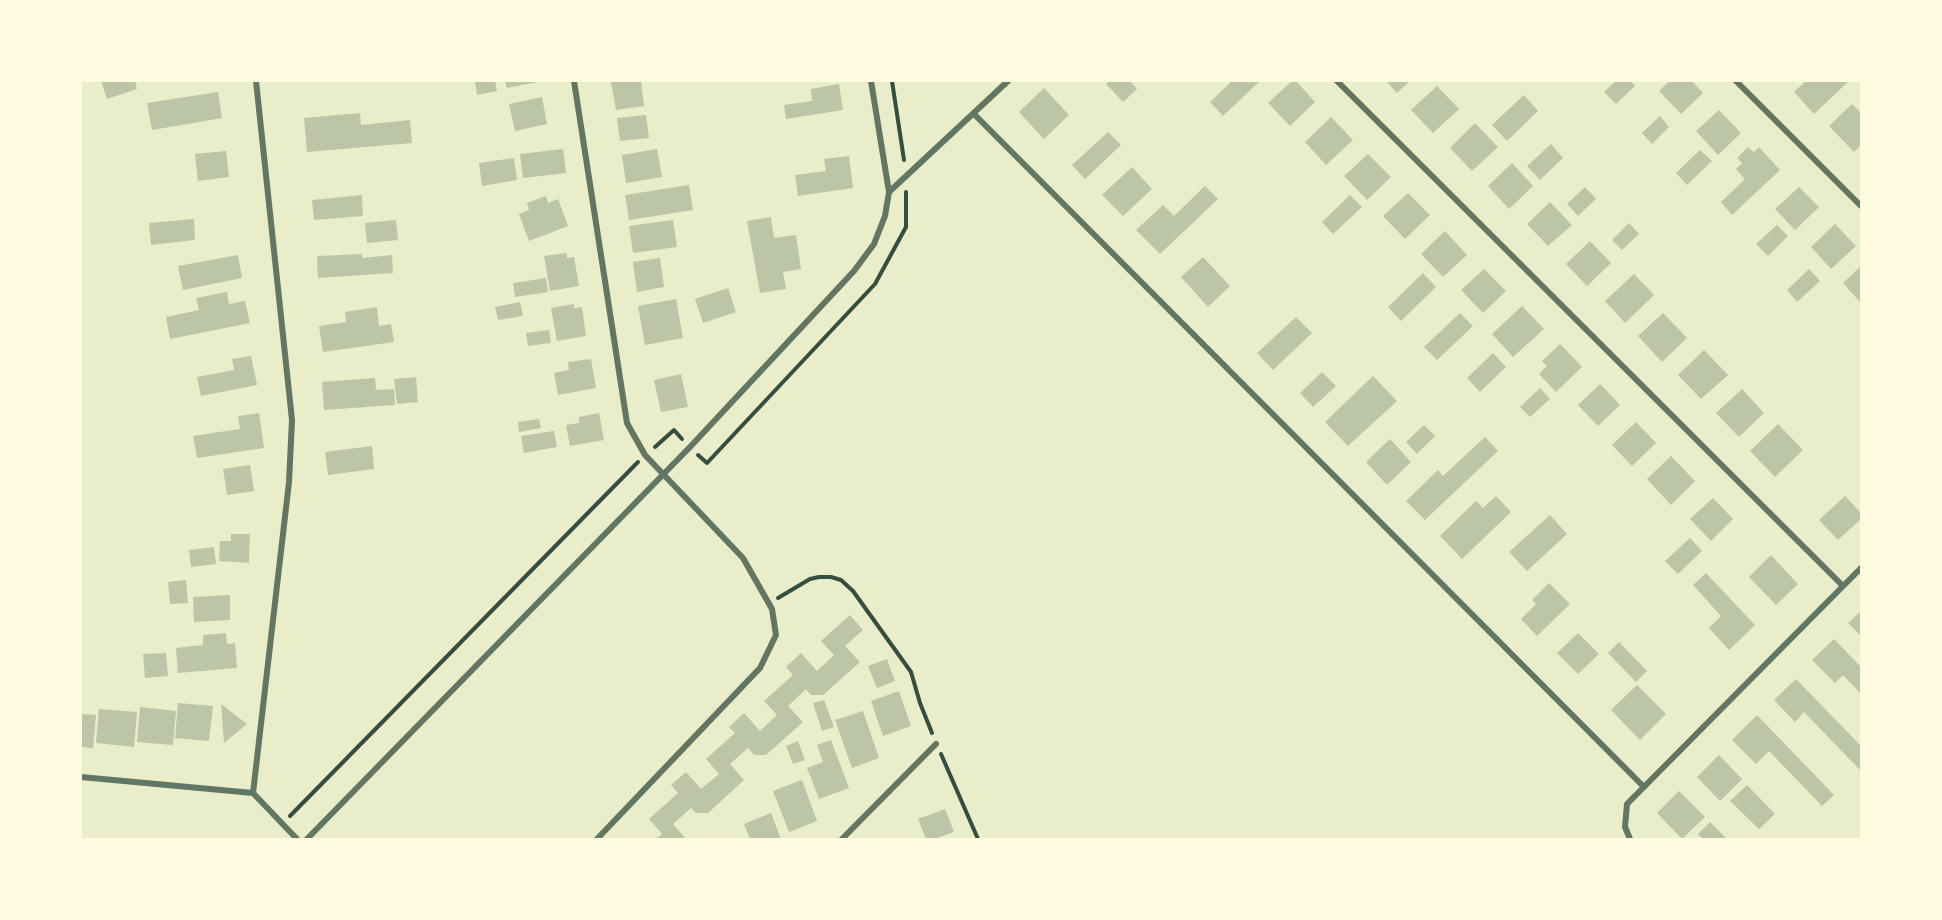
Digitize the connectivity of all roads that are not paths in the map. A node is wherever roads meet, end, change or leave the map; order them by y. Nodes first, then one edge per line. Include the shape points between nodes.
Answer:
1 (256, 81) edge
2 (574, 81) edge
3 (871, 81) edge
4 (1008, 81) edge
5 (1337, 81) edge
6 (1736, 81) edge
7 (974, 114) junction
8 (889, 192) junction
9 (1861, 206) edge
10 (663, 472) junction
11 (1861, 568) edge
12 (1843, 586) junction
13 (936, 744) road end
14 (81, 777) edge
15 (1644, 787) junction
16 (253, 793) junction
17 (297, 839) edge
18 (307, 839) edge
19 (597, 839) edge
20 (842, 839) edge
21 (1630, 839) edge

1 - 16 street via 292,420 289,482
2 - 10 street via 627,423 645,455
3 - 8 street
4 - 7 street
5 - 12 street
6 - 9 street
7 - 8 street
7 - 15 street
8 - 10 street via 874,243 854,271
10 - 18 street
10 - 19 street via 743,558 772,609 776,635 760,668
11 - 12 street
12 - 15 street
13 - 20 street
14 - 16 street
15 - 21 street via 1627,804 1625,827
16 - 17 street

